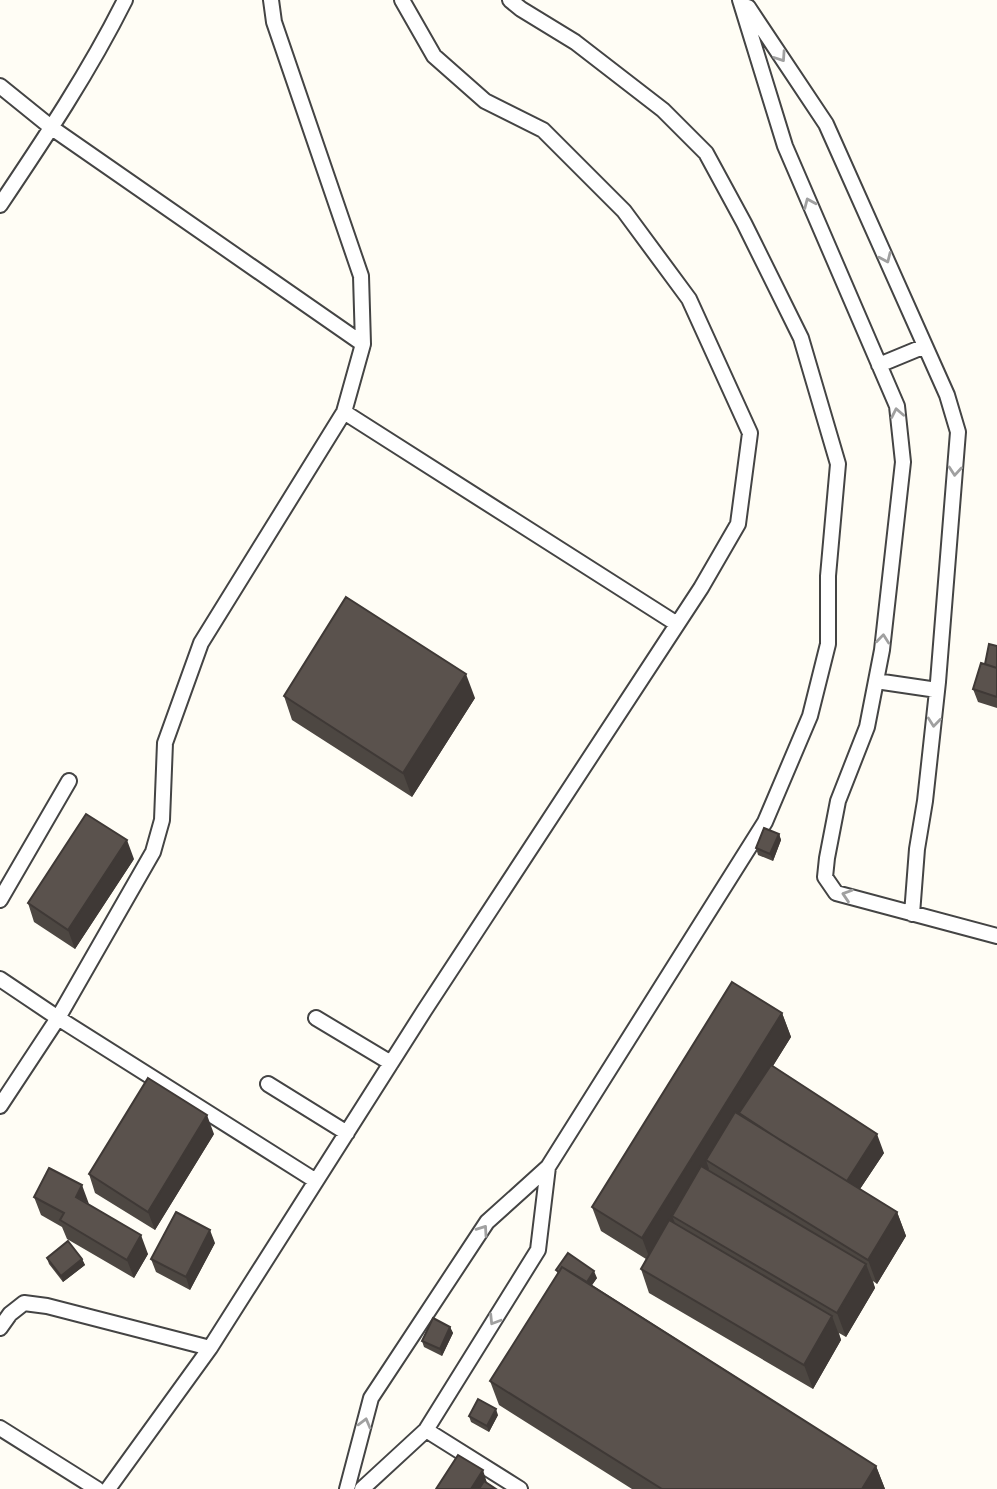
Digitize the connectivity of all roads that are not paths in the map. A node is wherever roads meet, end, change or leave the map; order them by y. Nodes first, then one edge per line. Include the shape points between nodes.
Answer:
1 (125, 0) edge
2 (271, 0) edge
3 (402, 0) edge
4 (510, 0) edge
5 (742, 0) edge
6 (0, 86) edge
7 (52, 128) junction
8 (0, 205) edge
9 (363, 344) junction
10 (925, 346) junction
11 (879, 365) junction
12 (344, 412) junction
13 (677, 624) junction
14 (876, 681) junction
15 (937, 690) junction
16 (69, 781) dead end
17 (0, 900) edge
18 (912, 914) junction
19 (995, 935) edge
20 (0, 979) edge
21 (58, 1018) junction
22 (316, 1018) dead end
23 (391, 1063) junction
24 (268, 1084) dead end
25 (0, 1106) edge
26 (347, 1133) junction
27 (548, 1167) junction
28 (316, 1181) junction
29 (0, 1328) edge
30 (210, 1348) junction
31 (0, 1428) edge
32 (426, 1430) junction
33 (97, 1489) edge
34 (108, 1489) edge
35 (346, 1489) edge
36 (362, 1489) edge
37 (520, 1489) edge

1 - 7 lane
2 - 9 lane via 274,22 361,276
3 - 13 lane via 434,55 485,101 543,130 624,211 689,299 750,433 738,524
4 - 27 lane via 575,41 663,110 706,153 800,338 838,464 828,576 828,644 810,716 765,822
5 -> 10 lane via 826,124
11 -> 5 lane via 785,146
6 - 7 lane
7 - 8 lane
7 - 9 lane
9 - 12 lane
10 - 11 lane
10 -> 15 lane via 958,432
14 -> 11 lane via 903,461 897,406
12 - 13 lane
12 - 21 lane via 201,643 165,743 162,820 153,852
13 - 23 lane
14 - 15 lane
18 -> 14 lane via 836,893 825,877 838,802 867,727
15 -> 18 lane
16 - 17 lane
18 - 19 lane
20 - 21 lane
21 - 25 lane
21 - 28 lane
22 - 23 lane
23 - 26 lane
24 - 26 lane
26 - 28 lane
27 -> 32 lane via 538,1250
35 -> 27 lane via 371,1398 487,1222
28 - 30 lane
29 - 30 lane via 24,1303
30 - 34 lane
31 - 33 lane
32 - 36 lane
32 - 37 lane

